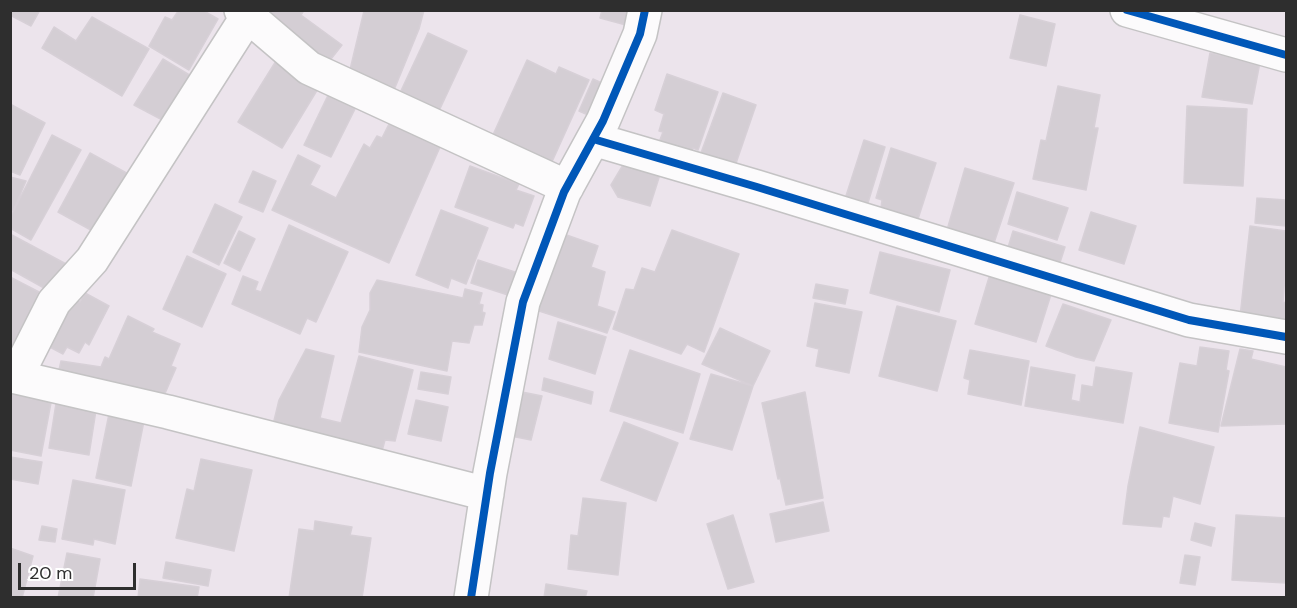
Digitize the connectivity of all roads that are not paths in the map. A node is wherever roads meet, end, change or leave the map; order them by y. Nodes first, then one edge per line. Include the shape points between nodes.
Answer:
1 (645, 10) edge
2 (1126, 10) edge
3 (244, 14) edge
4 (1287, 55) edge
5 (593, 139) junction
6 (567, 187) junction
7 (1287, 337) edge
8 (13, 377) edge
9 (487, 494) junction
10 (471, 597) edge

1 - 5 street via 640,34
2 - 4 street
3 - 6 street via 309,68
3 - 8 street via 92,261 54,302
5 - 6 street
5 - 7 street via 1189,320
6 - 9 street via 523,302
8 - 9 street via 168,412
9 - 10 street

